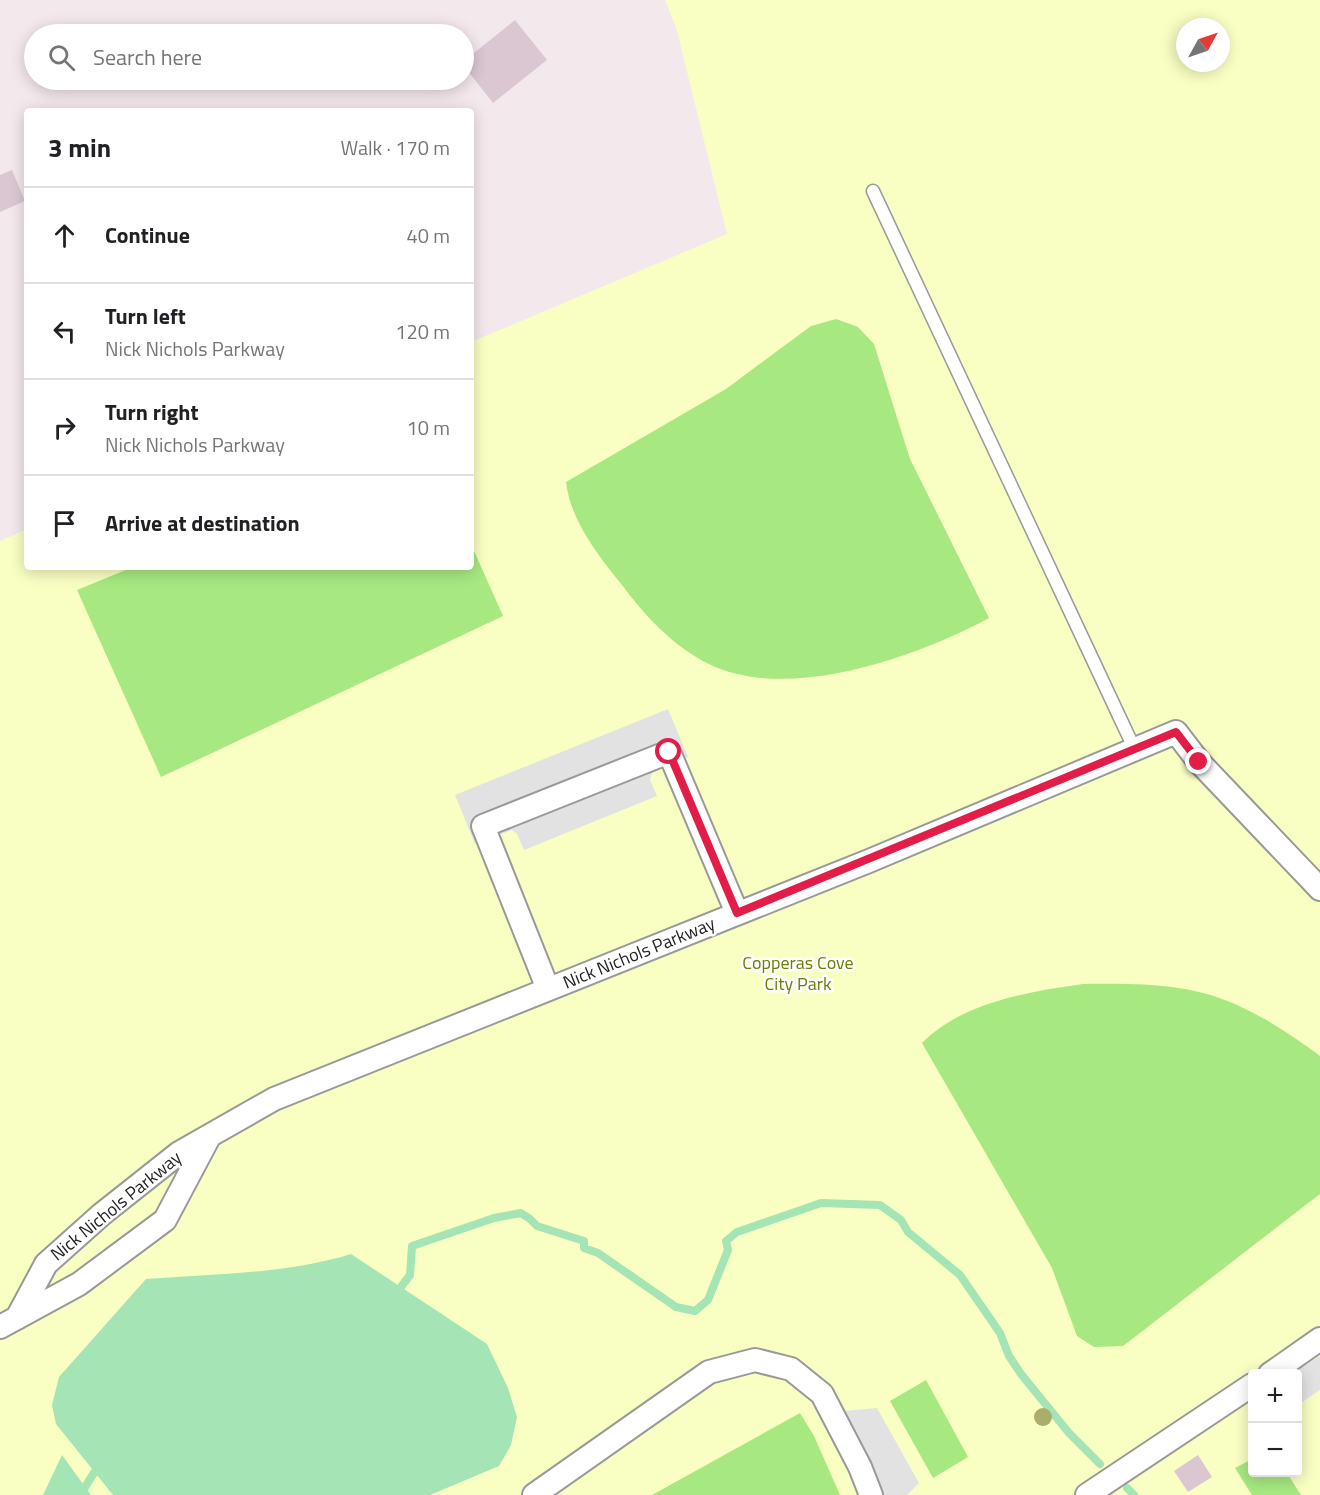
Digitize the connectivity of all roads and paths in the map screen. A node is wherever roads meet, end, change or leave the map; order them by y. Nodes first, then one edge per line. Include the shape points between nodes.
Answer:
1 (873, 191) dead end
2 (1135, 750) junction
3 (1320, 889) edge
4 (737, 913) junction
5 (548, 989) junction
6 (209, 1137) junction
7 (8, 1323) edge
8 (1320, 1340) edge
9 (1277, 1369) edge
10 (1248, 1388) edge
11 (534, 1495) edge
12 (871, 1495) edge
13 (1087, 1495) edge

1 - 2 lane
2 - 3 street, Nick Nichols Parkway via 1176,732 1199,762
2 - 4 street, Nick Nichols Parkway
4 - 5 street, Nick Nichols Parkway
4 - 5 street via 669,752 647,760 483,826
5 - 6 street, Nick Nichols Parkway via 274,1099
6 - 7 street, Nick Nichols Parkway via 179,1154 46,1264
6 - 7 street, Nick Nichols Parkway via 165,1220 79,1284
8 - 9 street
10 - 13 street
11 - 12 street via 709,1372 754,1360 790,1369 822,1394

